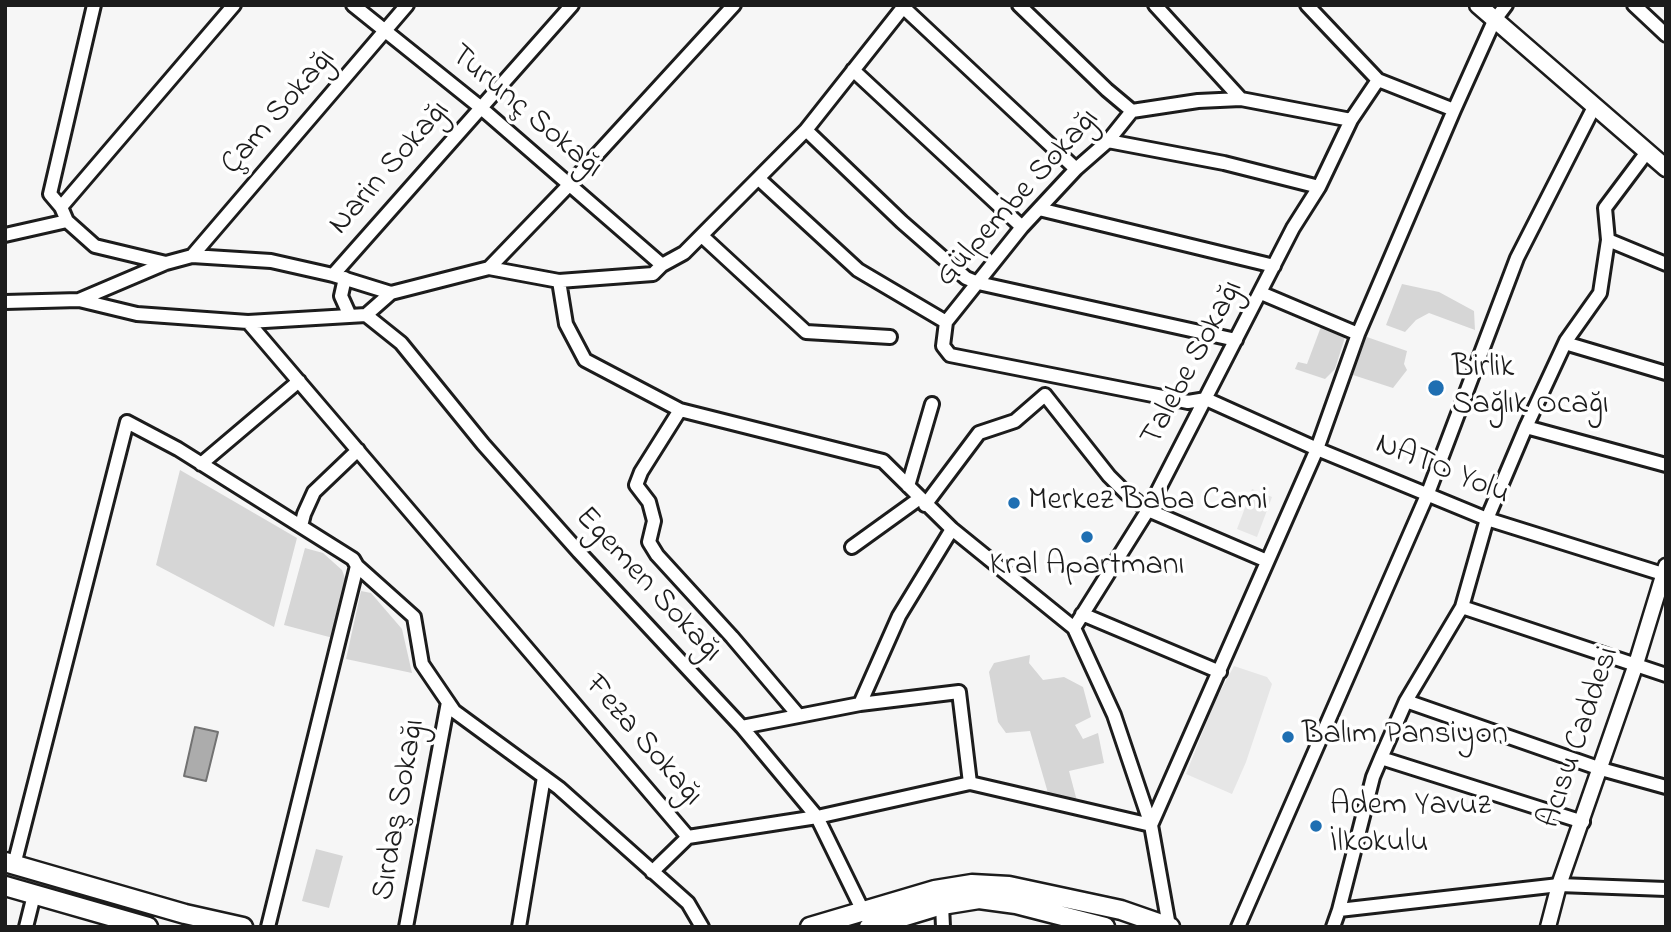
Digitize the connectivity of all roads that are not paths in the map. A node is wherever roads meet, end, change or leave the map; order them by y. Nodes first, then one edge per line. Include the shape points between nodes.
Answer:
1 (234, 5) edge
2 (353, 5) edge
3 (407, 5) edge
4 (572, 5) edge
5 (734, 5) edge
6 (1019, 5) edge
7 (1155, 5) edge
8 (1307, 5) edge
9 (1478, 5) edge
10 (1506, 5) edge
11 (1634, 5) edge
12 (904, 6) edge
13 (90, 7) edge
14 (1493, 21) junction
15 (386, 30) junction
16 (1666, 35) edge
17 (853, 71) junction
18 (1378, 80) junction
19 (1241, 99) junction
20 (480, 107) junction
21 (1594, 107) junction
22 (1454, 110) junction
23 (1132, 111) junction
24 (1351, 120) junction
25 (806, 130) junction
26 (1108, 141) junction
27 (1647, 152) junction
28 (1666, 168) edge
29 (1076, 169) junction
30 (759, 179) junction
31 (569, 185) junction
32 (1319, 187) junction
33 (61, 207) junction
34 (1039, 209) junction
35 (67, 221) junction
36 (1022, 227) junction
37 (5, 235) edge
38 (702, 236) junction
39 (1608, 240) junction
40 (192, 256) junction
41 (166, 263) junction
42 (1666, 264) edge
43 (662, 265) junction
44 (1274, 266) junction
45 (489, 268) junction
46 (339, 276) junction
47 (559, 281) junction
48 (978, 283) junction
49 (391, 293) junction
50 (1261, 293) junction
51 (79, 300) junction
52 (5, 302) edge
53 (350, 316) junction
54 (366, 316) junction
55 (248, 322) junction
56 (946, 322) junction
57 (1358, 334) junction
58 (890, 337) dead end
59 (1236, 340) junction
60 (1565, 343) junction
61 (1666, 373) edge
62 (1048, 374) junction
63 (299, 381) junction
64 (1045, 395) junction
65 (1206, 399) junction
66 (932, 404) dead end
67 (680, 411) junction
68 (1526, 427) junction
69 (1317, 449) junction
70 (358, 450) junction
71 (201, 464) junction
72 (1666, 465) edge
73 (908, 486) junction
74 (1429, 493) junction
75 (923, 501) junction
76 (1147, 510) junction
77 (1488, 519) junction
78 (301, 526) junction
79 (952, 529) junction
80 (852, 547) dead end
81 (1267, 561) junction
82 (357, 566) junction
83 (1665, 572) edge
84 (1462, 607) junction
85 (1082, 614) junction
86 (1074, 628) junction
87 (1636, 664) junction
88 (1220, 672) junction
89 (1666, 675) edge
90 (1406, 701) junction
91 (448, 702) junction
92 (860, 705) junction
93 (799, 716) junction
94 (742, 727) junction
95 (1381, 758) junction
96 (1601, 769) junction
97 (544, 777) junction
98 (970, 783) junction
99 (1666, 787) edge
100 (817, 817) junction
101 (1583, 822) junction
102 (1151, 825) junction
103 (688, 837) junction
104 (9, 864) edge
105 (652, 872) junction
106 (1559, 885) junction
107 (5, 886) edge
108 (1666, 889) edge
109 (34, 895) junction
110 (942, 905) junction
111 (1339, 910) junction
112 (866, 919) edge
113 (1070, 922) edge
114 (26, 927) edge
115 (148, 927) edge
116 (243, 927) edge
117 (268, 927) edge
118 (406, 927) edge
119 (519, 927) edge
120 (702, 927) edge
121 (810, 927) edge
122 (943, 927) edge
123 (1105, 927) edge
124 (1169, 927) edge
125 (1238, 927) edge
126 (1333, 927) edge
127 (1548, 927) edge

1 - 33 street
2 - 15 street, Turunç Sokağı
3 - 15 street, Çam Sokağı
4 - 20 street, Narin Sokağı
5 - 31 street
6 - 23 street
7 - 19 street
8 - 18 street
9 - 14 main road
10 - 14 street
11 - 16 street
12 - 17 street
12 - 29 street
13 - 33 street via 50,194
14 - 21 main road
14 - 22 street
15 - 20 street, Turunç Sokağı
15 - 40 street, Çam Sokağı
17 - 25 street
17 - 36 street
18 - 22 street
18 - 24 street, Talebe Sokağı
19 - 23 street, Gülpembe Sokağı
19 - 24 street, Gülpembe Sokağı
20 - 31 street, Turunç Sokağı
20 - 46 street, Narin Sokağı
21 - 27 main road
21 - 74 street via 1517,258
22 - 57 street
23 - 26 street, Gülpembe Sokağı
24 - 32 street, Talebe Sokağı
25 - 30 street
25 - 48 street via 955,269
26 - 29 street, Gülpembe Sokağı
26 - 32 street
27 - 28 main road
27 - 39 street via 1605,208
29 - 34 street, Gülpembe Sokağı
30 - 38 street
30 - 56 street, Gülpembe Sokağı via 858,270
31 - 43 street, Turunç Sokağı
31 - 45 street
32 - 44 street, Talebe Sokağı
33 - 35 street
34 - 36 street, Gülpembe Sokağı
34 - 44 street
35 - 37 street
35 - 41 street via 95,246
36 - 48 street, Gülpembe Sokağı
38 - 43 street
38 - 58 street via 806,332
39 - 42 street
39 - 60 street via 1600,293
40 - 41 street
40 - 46 street via 271,261
41 - 51 street
43 - 47 street via 653,274
44 - 50 street, Talebe Sokağı
45 - 47 street
45 - 49 street
46 - 49 street
46 - 53 street
47 - 67 street via 566,324 585,360
48 - 56 street, Gülpembe Sokağı
48 - 59 street
49 - 54 street
50 - 57 street
50 - 59 street, Talebe Sokağı
51 - 52 street
51 - 55 street via 137,314
53 - 54 street
53 - 55 street
54 - 94 street, Egemen Sokağı via 401,343 579,552
55 - 63 street, Feza Sokağı
56 - 62 street via 942,340 950,355
57 - 69 street
59 - 65 street, Talebe Sokağı
60 - 61 street
60 - 68 street
62 - 64 street
62 - 65 street via 1188,402
63 - 70 street, Feza Sokağı
63 - 71 street
64 - 75 street via 1015,421 985,430 973,439
64 - 76 street via 1110,476
65 - 69 street, NATO Yolu
65 - 76 street, Talebe Sokağı
66 - 73 street
67 - 73 street via 883,461
67 - 93 street via 636,485 649,502 654,521 649,542
68 - 72 street
68 - 77 street
69 - 74 street, NATO Yolu
69 - 81 street
70 - 78 street via 314,492
70 - 103 street, Feza Sokağı
71 - 78 street
71 - 104 street via 127,422
73 - 75 street
74 - 77 street, NATO Yolu
74 - 125 street
75 - 79 street
75 - 80 street
76 - 81 street
76 - 85 street, Talebe Sokağı
77 - 83 street, NATO Yolu
77 - 84 street
78 - 82 street
79 - 86 street
79 - 92 street via 899,616
81 - 88 street
82 - 91 street via 414,617 422,664
82 - 117 street
83 - 87 street, Acısu Caddesi
84 - 87 street
84 - 90 street
85 - 86 street, Talebe Sokağı
85 - 88 street
86 - 102 street via 1115,715
87 - 89 street
87 - 96 street, Acısu Caddesi
88 - 102 street
90 - 95 street
90 - 96 street
91 - 97 street
91 - 118 street, Sırdaş Sokağı
92 - 93 street
92 - 98 street via 959,692
93 - 94 street
94 - 100 street, Egemen Sokağı
95 - 101 street
95 - 111 street
96 - 99 street
96 - 101 street, Acısu Caddesi
97 - 105 street
97 - 119 street
98 - 100 street, Feza Sokağı
98 - 102 street, Feza Sokağı
100 - 103 street, Feza Sokağı
100 - 112 street, Egemen Sokağı
101 - 106 street, Acısu Caddesi
102 - 124 street
103 - 105 street
104 - 116 main road
105 - 120 street via 688,903
106 - 108 street
106 - 111 street
106 - 127 street, Acısu Caddesi
107 - 109 main road
109 - 114 street
109 - 115 main road
110 - 112 main road
110 - 113 main road via 979,899 1016,904
110 - 122 street
111 - 126 street
112 - 121 main road
112 - 124 main road via 935,890 972,884 1009,886 1121,910
113 - 123 main road

